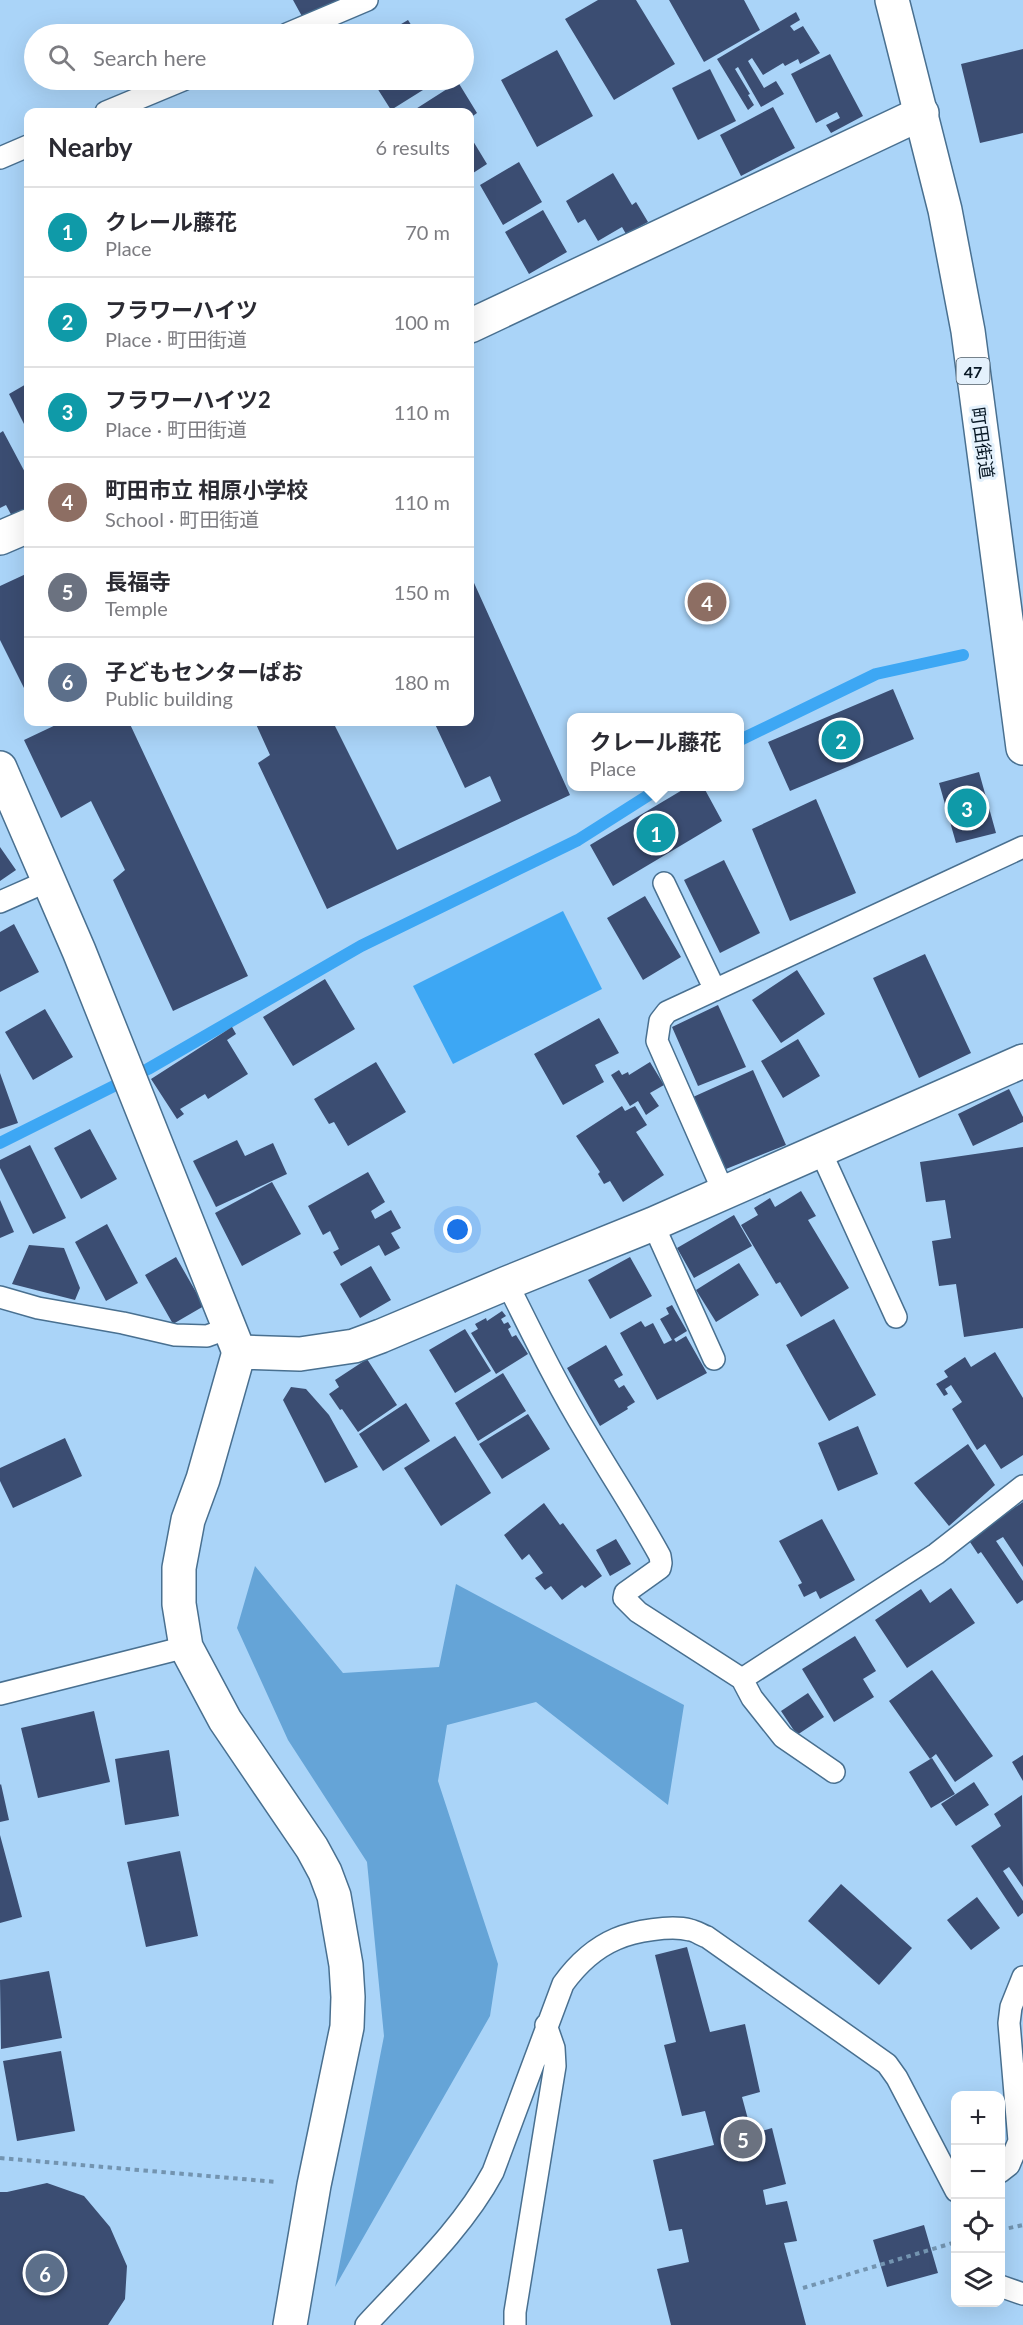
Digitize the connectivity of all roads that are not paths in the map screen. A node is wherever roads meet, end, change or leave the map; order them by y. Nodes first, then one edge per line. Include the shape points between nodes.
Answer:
1 (367, 0) edge
2 (892, 0) edge
3 (311, 24) edge
4 (159, 90) edge
5 (116, 108) edge
6 (922, 113) junction
7 (24, 148) edge
8 (0, 158) edge
9 (474, 324) edge
10 (24, 528) edge
11 (0, 538) edge
12 (1023, 748) edge
13 (0, 768) edge
14 (1023, 847) edge
15 (50, 880) junction
16 (664, 883) dead end
17 (0, 902) edge
18 (715, 990) junction
19 (1023, 1061) edge
20 (820, 1150) junction
21 (724, 1194) junction
22 (653, 1224) junction
23 (507, 1282) junction
24 (0, 1297) edge
25 (896, 1317) dead end
26 (234, 1340) junction
27 (714, 1359) dead end
28 (1023, 1486) edge
29 (186, 1647) junction
30 (742, 1679) junction
31 (0, 1694) edge
32 (834, 1772) dead end
33 (1023, 1977) edge
34 (546, 2025) junction
35 (1005, 2168) edge
36 (951, 2181) edge
37 (1005, 2288) edge
38 (1023, 2294) edge
39 (290, 2325) edge
40 (366, 2325) edge
41 (515, 2325) edge

1 - 3 lane
2 - 6 street, 町田街道 / 47
4 - 5 lane
6 - 9 street
6 - 12 street, 町田街道 / 47 via 968,331
7 - 8 lane
10 - 11 street
13 - 15 street
14 - 18 lane
15 - 17 lane
15 - 26 street
16 - 18 lane
18 - 21 lane via 667,1012 660,1021 657,1041
19 - 20 street
20 - 21 street
20 - 25 lane
21 - 22 street
22 - 23 street
22 - 27 lane
23 - 26 street via 354,1346 300,1354
23 - 30 lane via 586,1432 660,1556 660,1568 625,1593 624,1598 638,1612
24 - 26 lane via 175,1335
26 - 29 street via 179,1568 179,1604
28 - 30 lane via 936,1554
29 - 31 lane
29 - 39 street via 225,1720 325,1872 334,1896 346,1965 347,2027
30 - 32 lane via 783,1737
33 - 35 lane via 1009,2023 1019,2141
34 - 36 lane via 574,1968 616,1939 660,1929 690,1930 707,1937 887,2064
34 - 40 lane via 493,2172 479,2198
34 - 41 lane via 555,2066
37 - 38 lane

